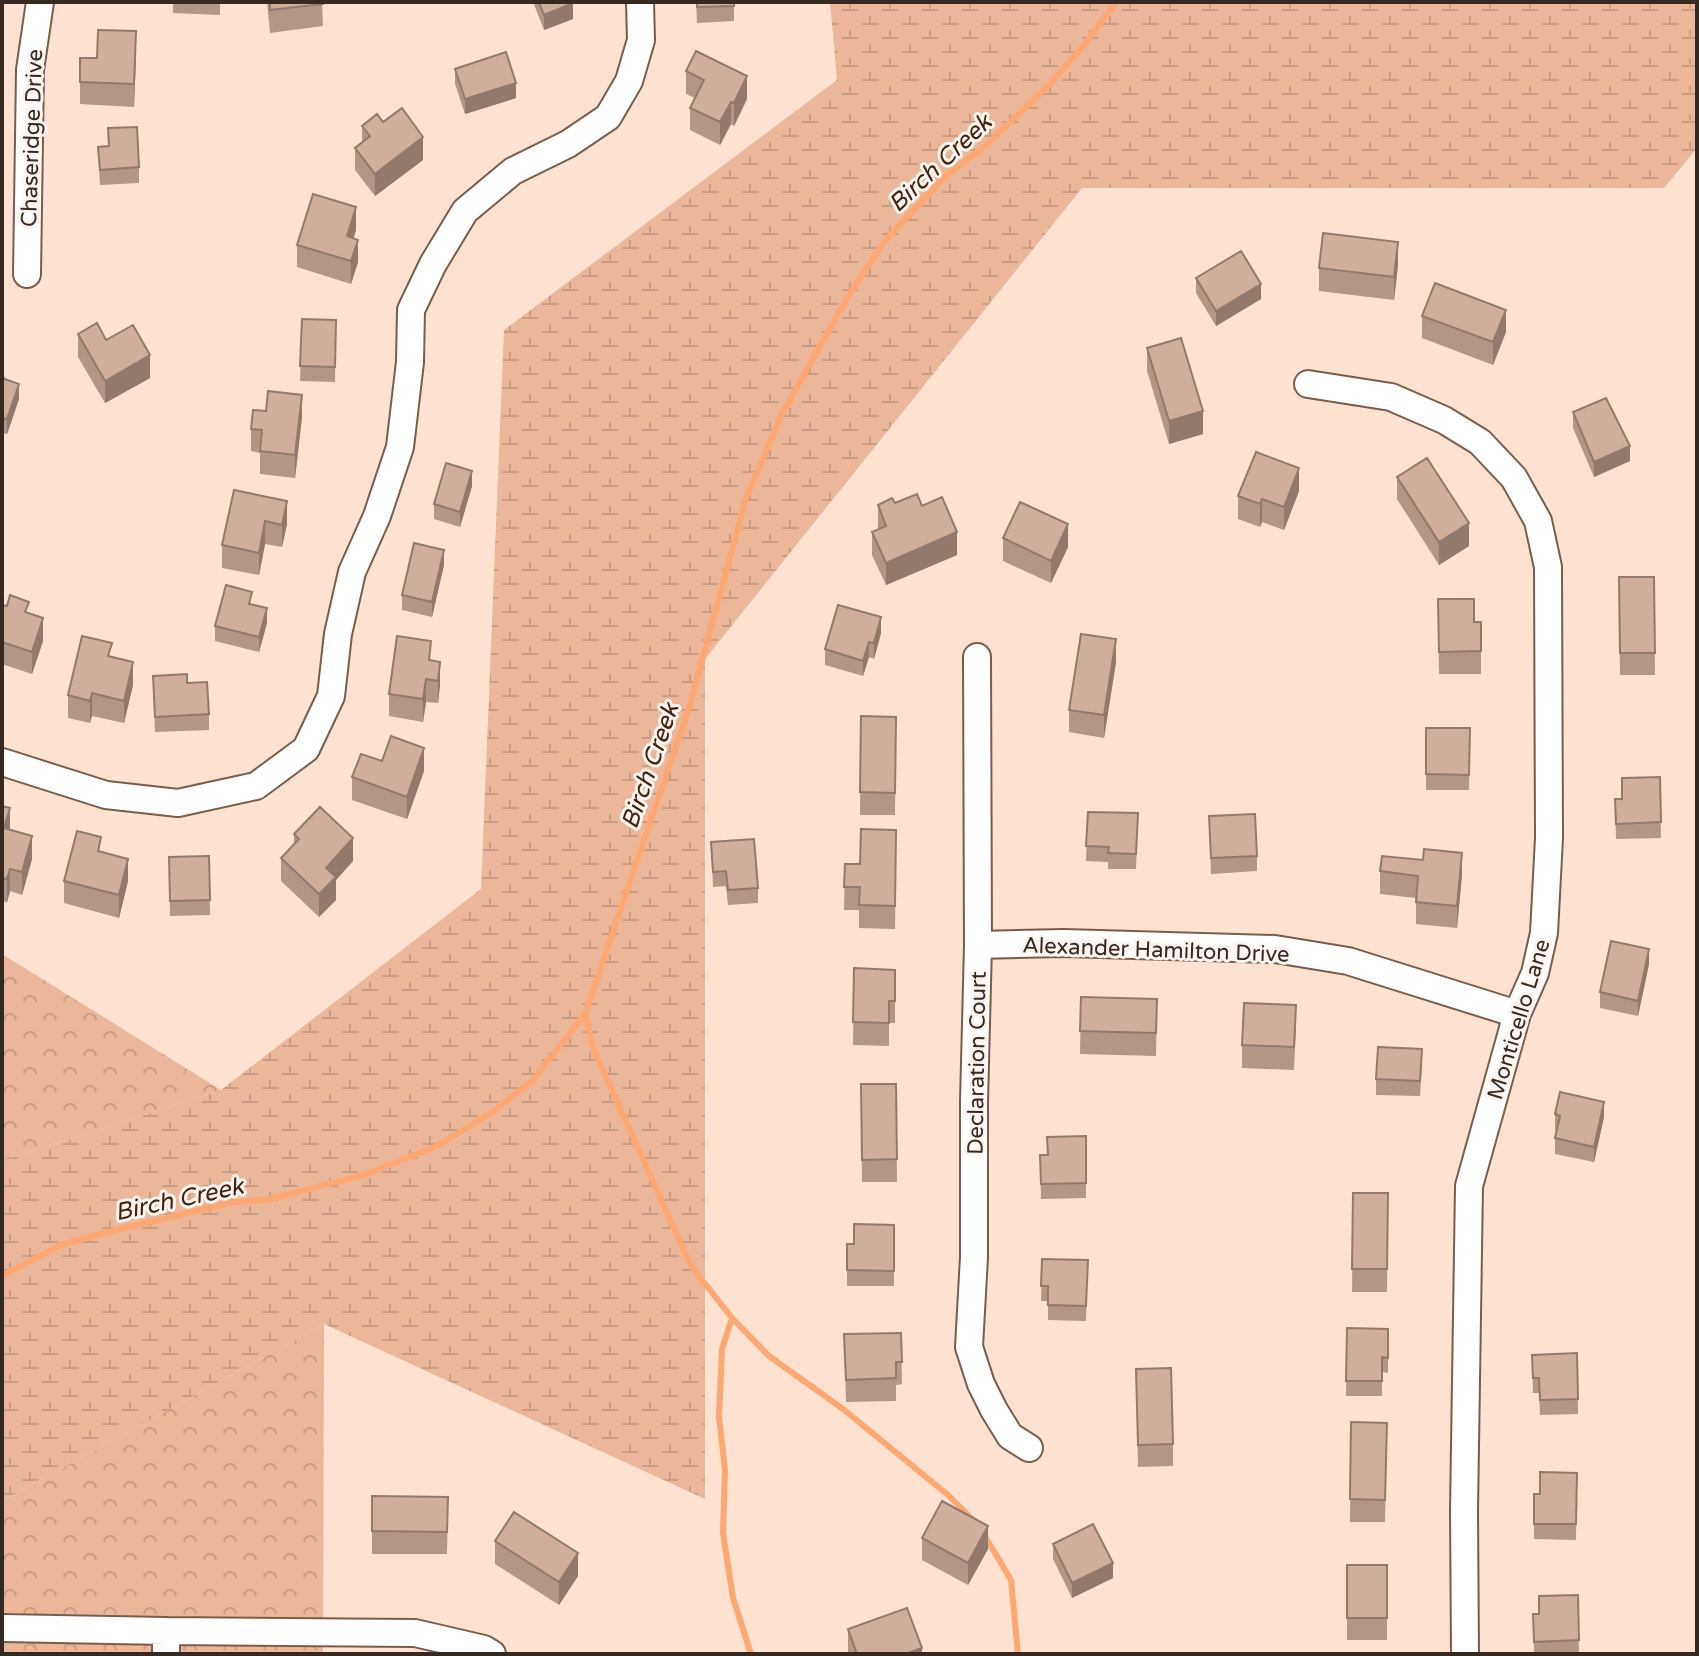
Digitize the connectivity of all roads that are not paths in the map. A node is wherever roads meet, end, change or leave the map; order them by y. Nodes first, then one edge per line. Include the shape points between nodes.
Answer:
1 (40, 2) edge
2 (640, 2) edge
3 (27, 274) dead end
4 (1308, 384) dead end
5 (977, 657) dead end
6 (2, 762) edge
7 (978, 945) junction
8 (1517, 1014) junction
9 (1029, 1448) dead end
10 (2, 1628) edge
11 (166, 1642) edge
12 (492, 1654) edge
13 (1465, 1654) edge

1 - 3 street, Chaseridge Drive via 30,70
2 - 6 street via 641,40 629,81 608,117 513,171 465,211 411,310 400,447 352,572 331,696 306,749 256,786 178,803 106,795
4 - 8 street, Monticello Lane via 1391,397 1444,420 1480,442 1514,478 1538,521 1548,567 1549,838 1544,933 1535,973
5 - 7 street, Declaration Court
7 - 8 street, Alexander Hamilton Drive via 1275,949 1348,961
7 - 9 street, Declaration Court via 969,1347 994,1410 1010,1436
8 - 13 street, Monticello Lane via 1469,1186
10 - 11 street
11 - 12 street via 415,1633

